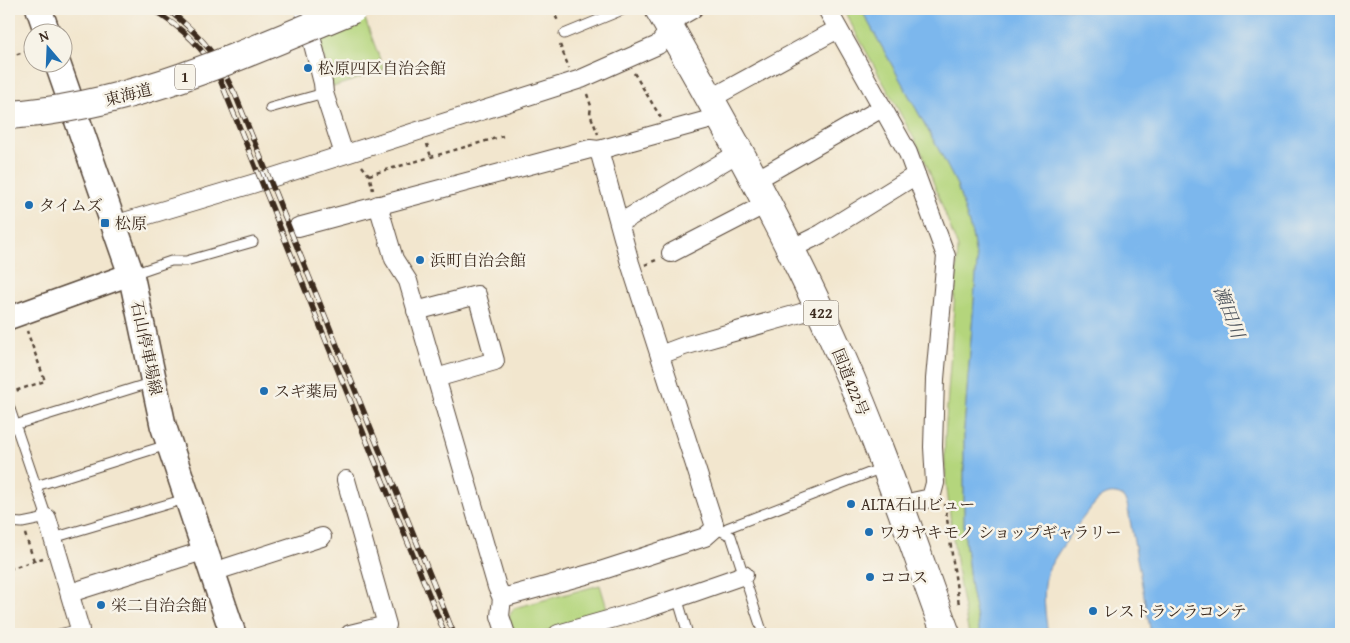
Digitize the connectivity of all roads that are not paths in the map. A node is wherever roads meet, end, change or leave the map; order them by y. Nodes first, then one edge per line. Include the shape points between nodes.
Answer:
1 (39, 9) edge
2 (625, 9) edge
3 (693, 9) edge
4 (827, 9) edge
5 (330, 15) edge
6 (664, 19) edge
7 (44, 22) edge
8 (838, 29) junction
9 (564, 34) dead end
10 (60, 72) edge
11 (324, 93) junction
12 (72, 106) junction
13 (715, 107) junction
14 (270, 108) dead end
15 (882, 108) junction
16 (9, 116) edge
17 (602, 149) junction
18 (740, 152) junction
19 (344, 154) junction
20 (916, 176) junction
21 (762, 192) junction
22 (378, 205) junction
23 (619, 222) junction
24 (114, 226) junction
25 (298, 227) dead end
26 (252, 242) dead end
27 (791, 249) junction
28 (671, 253) road end
29 (131, 274) junction
30 (818, 307) junction
31 (416, 311) junction
32 (15, 316) edge
33 (660, 355) junction
34 (436, 378) junction
35 (154, 382) junction
36 (9, 406) edge
37 (15, 425) junction
38 (170, 444) junction
39 (885, 467) junction
40 (346, 480) dead end
41 (36, 486) junction
42 (188, 498) junction
43 (898, 505) junction
44 (47, 518) junction
45 (9, 522) edge
46 (718, 530) junction
47 (322, 537) dead end
48 (56, 546) junction
49 (210, 561) junction
50 (744, 575) junction
51 (70, 593) junction
52 (677, 597) junction
53 (502, 598) junction
54 (80, 629) joint
55 (59, 634) edge
56 (233, 634) edge
57 (350, 634) edge
58 (506, 634) edge
59 (558, 634) edge
60 (688, 634) edge
61 (763, 634) edge
62 (946, 634) edge

1 - 7 main road
2 - 9 lane
3 - 6 street via 679,17
4 - 8 street
5 - 11 street
5 - 12 street via 202,71 162,85
5 - 16 highway, 東海道 / 1, bridge via 183,78 83,105
6 - 13 highway, 国道422号 / 422
6 - 19 street via 658,45 581,79
8 - 13 street
8 - 15 street
10 - 12 main road, 石山停車場線
11 - 14 lane
11 - 19 street
12 - 16 street
12 - 24 main road, 石山停車場線
13 - 17 street via 670,131
13 - 18 highway, 国道422号 / 422
15 - 20 street via 908,153
15 - 21 street
17 - 22 street via 590,149
17 - 23 street
18 - 21 highway, 国道422号 / 422
18 - 23 street
19 - 24 street
20 - 27 street
20 - 43 street via 946,256 935,380 933,447 937,495
21 - 27 highway, 国道422号 / 422
21 - 28 street
22 - 25 street
22 - 31 street via 394,259 408,281
23 - 33 street
24 - 29 main road, 石山停車場線
26 - 29 lane via 186,261 171,260
27 - 30 highway, 国道422号 / 422
29 - 32 street
29 - 35 main road, 石山停車場線
30 - 33 street
30 - 39 highway, 国道422号 / 422
31 - 34 street
31 - 34 street via 477,295 495,361
33 - 46 street
34 - 53 street
35 - 37 lane
35 - 38 main road, 石山停車場線
36 - 37 lane
37 - 41 lane
38 - 41 lane
38 - 42 main road, 石山停車場線
39 - 43 highway, 国道422号 / 422
39 - 46 lane
40 - 57 street via 387,625
41 - 44 lane
42 - 48 lane
42 - 49 main road, 石山停車場線
43 - 62 highway, 国道422号 / 422
44 - 45 lane
44 - 48 street
46 - 50 lane via 731,536
46 - 53 street via 600,572
47 - 49 street
48 - 51 street
49 - 51 street
49 - 56 main road, 石山停車場線
50 - 52 street
50 - 61 lane
51 - 54 street
52 - 59 street
52 - 60 lane
53 - 58 street via 500,616
54 - 55 lane

